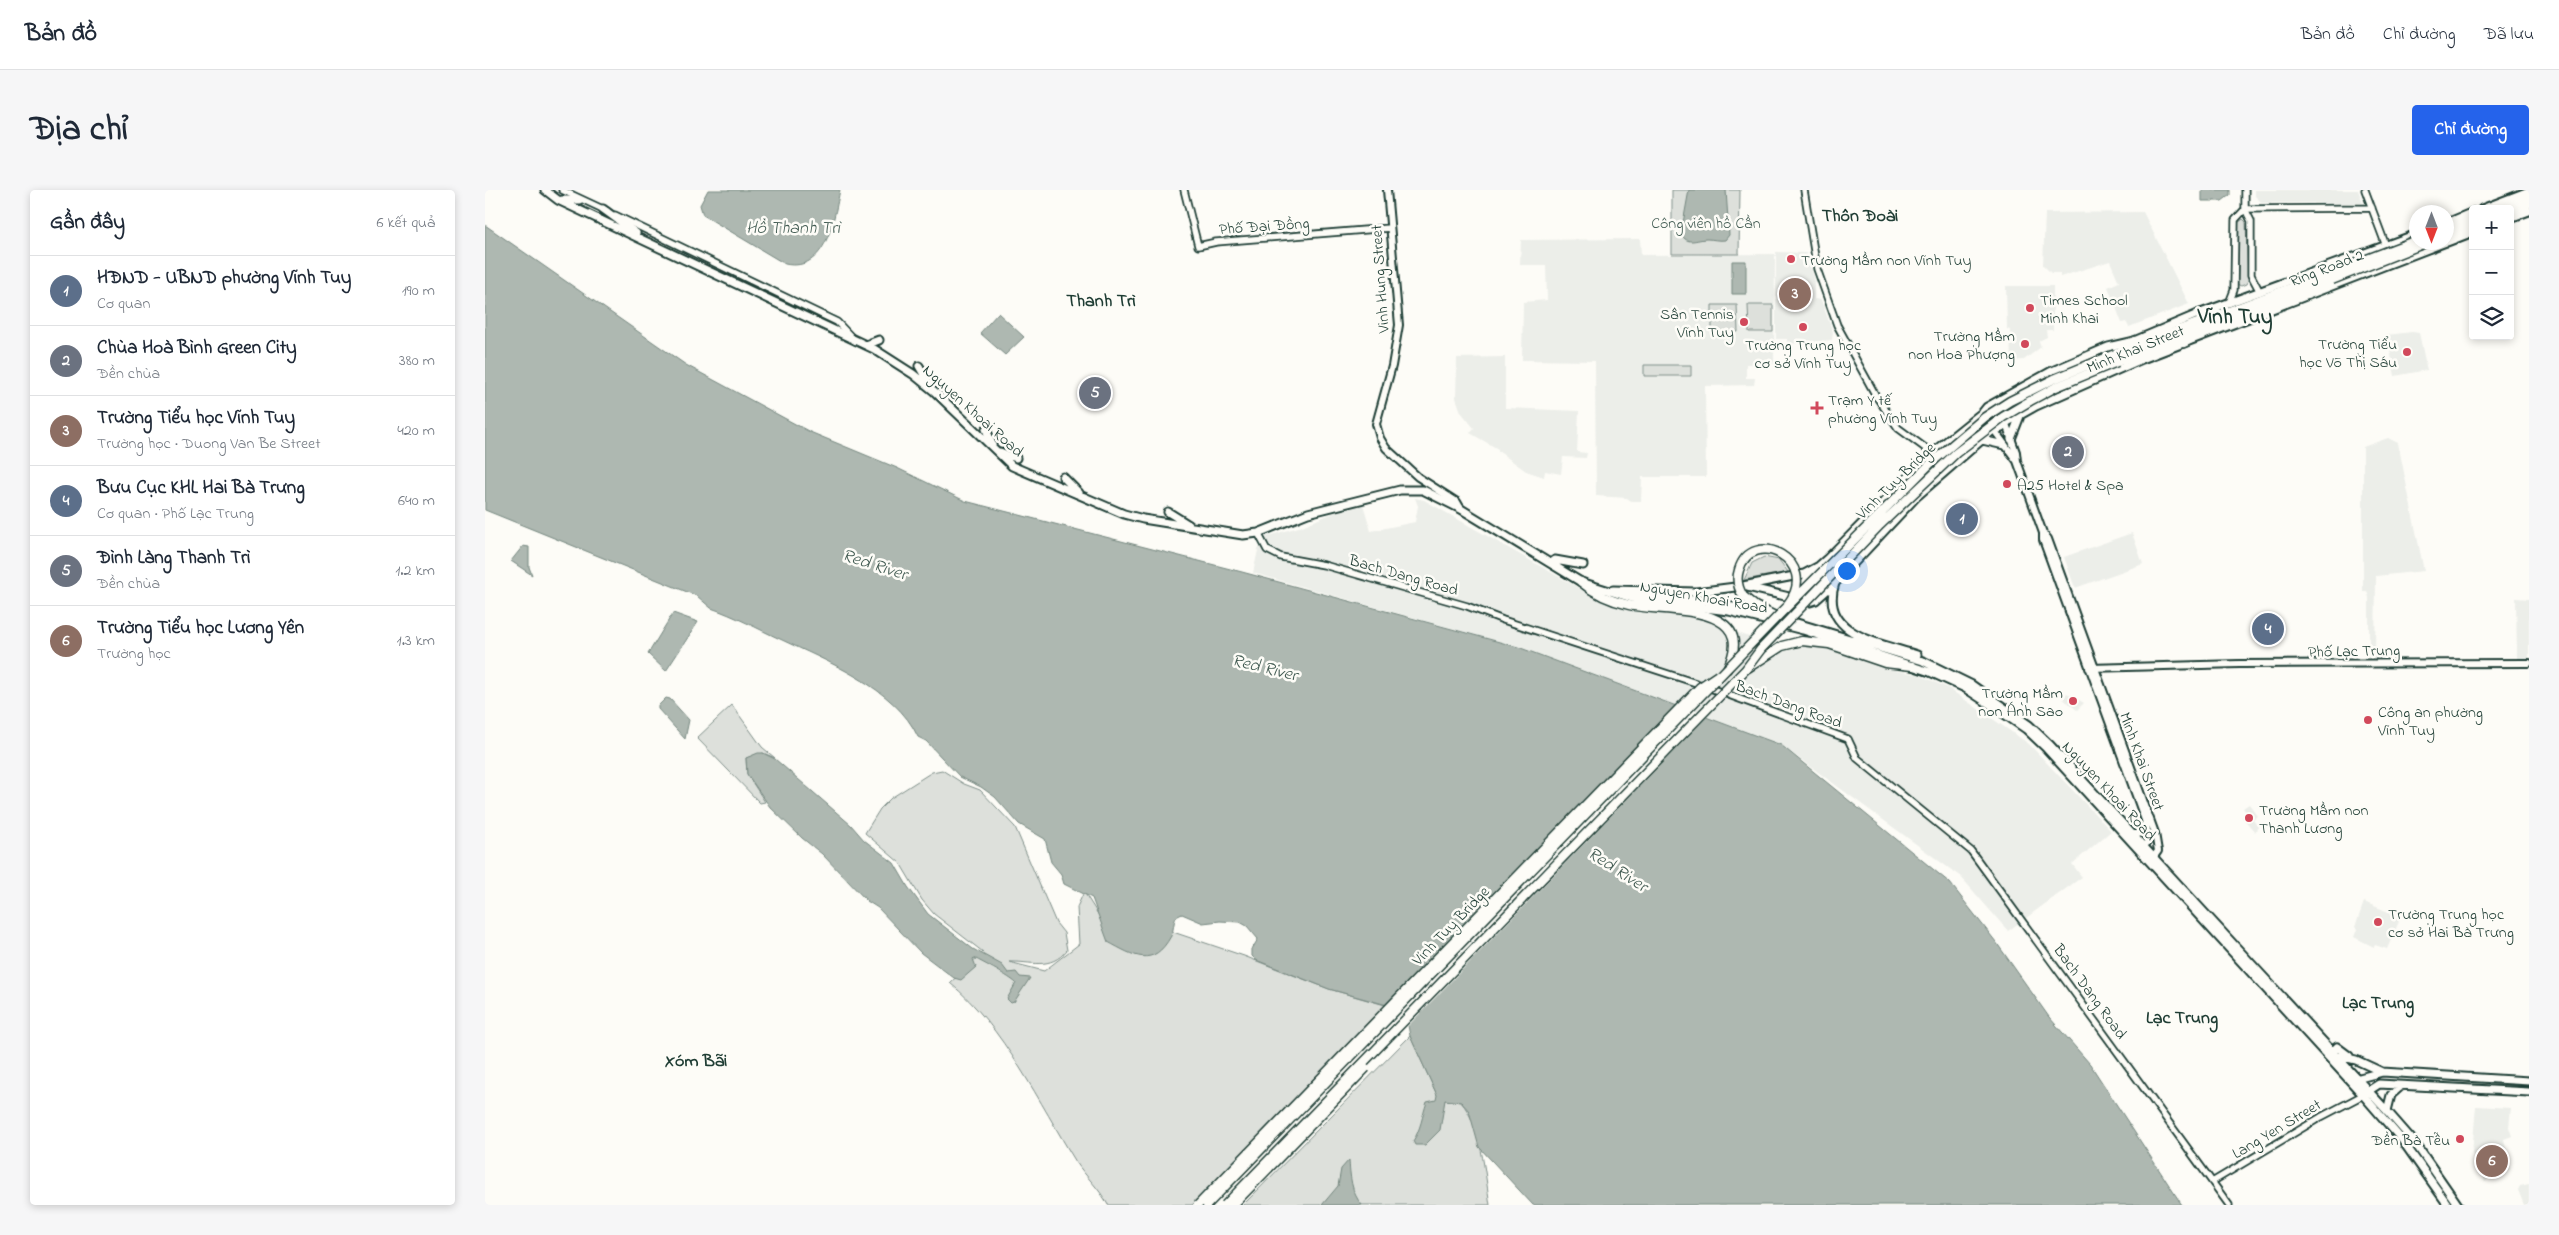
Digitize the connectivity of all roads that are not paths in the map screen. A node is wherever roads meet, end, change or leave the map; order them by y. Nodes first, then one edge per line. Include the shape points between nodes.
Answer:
1 (545, 190) edge
2 (562, 190) edge
3 (1184, 190) edge
4 (1387, 190) edge
5 (1804, 190) edge
6 (2245, 190) edge
7 (2365, 190) edge
8 (2529, 191) edge
9 (2529, 198) edge
10 (559, 200) junction
11 (579, 200) junction
12 (2529, 204) edge
13 (2493, 205) edge
14 (2511, 205) edge
15 (2372, 208) junction
16 (603, 209) junction
17 (2245, 209) junction
18 (2514, 210) edge
19 (2529, 211) edge
20 (2469, 214) edge
21 (2514, 217) edge
22 (2454, 220) edge
23 (2469, 221) edge
24 (2454, 226) edge
25 (2469, 227) edge
26 (1390, 228) junction
27 (2454, 232) edge
28 (2469, 233) edge
29 (2409, 237) edge
30 (2454, 239) edge
31 (649, 242) junction
32 (2409, 243) edge
33 (2386, 246) junction
34 (2409, 249) edge
35 (2425, 250) edge
36 (2361, 255) junction
37 (2392, 263) junction
38 (2368, 272) junction
39 (2331, 276) junction
40 (2260, 292) junction
41 (2229, 303) junction
42 (2197, 314) junction
43 (2230, 315) junction
44 (879, 340) dead end
45 (2134, 340) junction
46 (855, 341) junction
47 (2184, 343) junction
48 (866, 345) junction
49 (2116, 358) junction
50 (2142, 359) junction
51 (919, 366) dead end
52 (934, 391) junction
53 (1995, 405) junction
54 (1983, 412) junction
55 (2021, 415) junction
56 (2006, 424) junction
57 (985, 428) dead end
58 (1994, 430) junction
59 (2011, 439) junction
60 (1982, 440) junction
61 (2004, 445) junction
62 (995, 449) junction
63 (1932, 453) junction
64 (1016, 458) dead end
65 (2017, 461) junction
66 (1063, 477) dead end
67 (1891, 492) junction
68 (1083, 496) junction
69 (1878, 506) junction
70 (1908, 507) junction
71 (1461, 509) junction
72 (1168, 512) dead end
73 (1895, 520) junction
74 (1192, 526) junction
75 (1259, 534) junction
76 (1551, 563) junction
77 (1583, 565) dead end
78 (1819, 566) junction
79 (1581, 582) junction
80 (1835, 583) junction
81 (1743, 586) junction
82 (1613, 592) junction
83 (1798, 599) junction
84 (1778, 616) junction
85 (1923, 662) junction
86 (2529, 663) edge
87 (1912, 666) junction
88 (2092, 667) junction
89 (1746, 669) junction
90 (1726, 671) junction
91 (2146, 822) junction
92 (2134, 835) junction
93 (2143, 850) junction
94 (2152, 860) junction
95 (2336, 1051) junction
96 (2383, 1072) junction
97 (2459, 1076) junction
98 (2355, 1081) junction
99 (2529, 1081) edge
100 (2401, 1085) junction
101 (2459, 1089) junction
102 (2529, 1092) edge
103 (2361, 1094) junction
104 (2387, 1110) junction
105 (2212, 1182) junction
106 (1198, 1205) edge
107 (1207, 1205) edge
108 (1225, 1205) edge
109 (1233, 1205) edge
110 (2229, 1205) edge
111 (2448, 1205) edge
112 (2458, 1205) edge

1 - 10 main road, Nguyen Khoai Road
2 - 11 street, Nguyen Khoai Road
3 - 26 street, Phố Đại Đồng via 1198,246
4 - 26 main road, Vinh Hung Street
5 - 63 street via 1817,269 1837,325 1876,396 1898,428
6 - 17 street
7 - 15 street
8 - 13 main road
9 - 14 highway
10 - 11 main road
10 - 31 main road, Nguyen Khoai Road
11 - 16 street, Nguyen Khoai Road
12 - 18 highway
15 - 17 street
15 - 33 street
16 - 31 main road
16 - 46 street, Nguyen Khoai Road via 837,322
17 - 40 street via 2251,221 2251,274
17 - 41 street via 2235,220 2235,290
19 - 21 main road
20 - 22 main road
23 - 24 highway
25 - 27 highway
26 - 71 main road, Vinh Hung Street via 1399,325 1376,424 1379,438 1418,476 1457,502
28 - 30 main road, Minh Khai Street
29 - 33 main road, Minh Khai Street
31 - 46 main road, Nguyen Khoai Road
32 - 39 highway, Ring Road 2, bridge
33 - 36 main road, Minh Khai Street
33 - 37 main road
34 - 39 highway, Ring Road 2, bridge
35 - 37 main road, Minh Khai Street
36 - 38 main road
36 - 40 main road, Minh Khai Street
37 - 38 main road, Minh Khai Street
38 - 47 main road, Minh Khai Street
39 - 43 highway, Ring Road 2
40 - 41 main road, Minh Khai Street
41 - 42 main road, Minh Khai Street
42 - 43 highway
42 - 45 main road, Minh Khai Street
43 - 47 highway
43 - 49 highway
44 - 48 main road
45 - 49 highway
45 - 53 main road, Minh Khai Street via 2108,347 2059,368
46 - 48 main road, Nguyen Khoai Road
47 - 50 main road, Minh Khai Street
48 - 52 main road, Nguyen Khoai Road via 899,364
49 - 50 highway
49 - 84 highway, Vinh Tuy Bridge, bridge via 2032,390 1979,422 1931,463
49 - 89 highway, Vinh Tuy Bridge, bridge via 2003,417 1956,453 1880,525 1761,649
50 - 55 main road, Minh Khai Street via 2088,381
51 - 52 main road
52 - 62 main road, Nguyen Khoai Road
53 - 54 main road
53 - 56 main road via 2005,410
54 - 58 main road via 1984,423
54 - 63 main road
55 - 56 main road, Minh Khai Street
55 - 59 main road
56 - 58 main road
56 - 59 main road, Minh Khai Street
57 - 62 main road
58 - 60 main road
58 - 61 main road, Minh Khai Street
59 - 65 main road, Minh Khai Street
60 - 61 main road
60 - 70 main road
61 - 65 main road, Minh Khai Street
62 - 64 main road
62 - 68 main road, Nguyen Khoai Road via 1012,466
63 - 67 main road
65 - 88 main road, Minh Khai Street via 2043,534 2048,538
66 - 68 main road
67 - 69 main road
67 - 70 main road via 1897,504 1902,508
68 - 74 main road, Nguyen Khoai Road via 1143,519
69 - 73 main road via 1884,506
69 - 78 main road
70 - 73 main road
71 - 75 main road, Nguyen Khoai Road via 1423,490 1400,490 1308,513
71 - 76 main road, Nguyen Khoai Road
72 - 74 main road
73 - 80 main road
74 - 75 main road, Nguyen Khoai Road via 1243,535
75 - 105 street via 1267,550 1281,557 1324,565 1467,606 1699,684 1848,739 1857,758 1971,851
76 - 77 main road via 1555,560
76 - 79 main road, Nguyen Khoai Road
78 - 81 main road via 1804,574
78 - 83 main road via 1799,589
79 - 82 main road, Nguyen Khoai Road
79 - 90 highway via 1602,596 1629,605 1700,613 1718,619 1730,632 1732,640
80 - 83 main road via 1812,602
80 - 85 main road via 1832,605 1839,623 1852,632 1920,657
81 - 82 main road via 1690,592 1630,589
81 - 83 main road
82 - 84 main road, Nguyen Khoai Road via 1706,601
82 - 87 main road, Nguyen Khoai Road via 1637,600 1729,611 1835,639
84 - 84 highway, bridge via 1791,600 1796,586 1795,569 1786,557 1773,551 1757,551 1746,558 1738,575 1739,589 1755,606
84 - 85 main road, Nguyen Khoai Road
84 - 90 highway, Vinh Tuy Bridge, bridge
85 - 92 main road, Nguyen Khoai Road via 1972,685 2029,724
86 - 88 main road, Phố Lạc Trung
87 - 89 highway via 1885,663 1829,644 1802,641 1782,646
87 - 93 main road, Nguyen Khoai Road via 1965,688 2026,728
88 - 91 main road, Minh Khai Street
88 - 94 main road, Minh Khai Street via 2155,833 2158,850
89 - 108 highway, Vinh Tuy Bridge, bridge
89 - 109 highway, Vinh Tuy Bridge, bridge via 1738,684
90 - 106 highway, Vinh Tuy Bridge, bridge via 1700,687
90 - 107 highway, Vinh Tuy Bridge, bridge
91 - 92 main road
91 - 93 main road, Minh Khai Street via 2148,834
92 - 93 main road, Nguyen Khoai Road
93 - 94 main road, Nguyen Khoai Road
94 - 95 main road, Nguyen Khoai Road via 2205,910
94 - 98 main road, Nguyen Khoai Road
95 - 96 main road
95 - 98 main road, Nguyen Khoai Road
96 - 97 main road
96 - 98 main road
97 - 99 main road
97 - 101 main road
98 - 103 main road, Nguyen Khoai Road
100 - 101 main road
100 - 103 main road via 2379,1084
100 - 104 main road via 2391,1095
101 - 102 main road
103 - 104 main road, Nguyen Khoai Road
103 - 105 street, Lang Yen Street
103 - 111 main road, Nguyen Khoai Road via 2407,1147
104 - 112 main road, Nguyen Khoai Road
105 - 110 street

